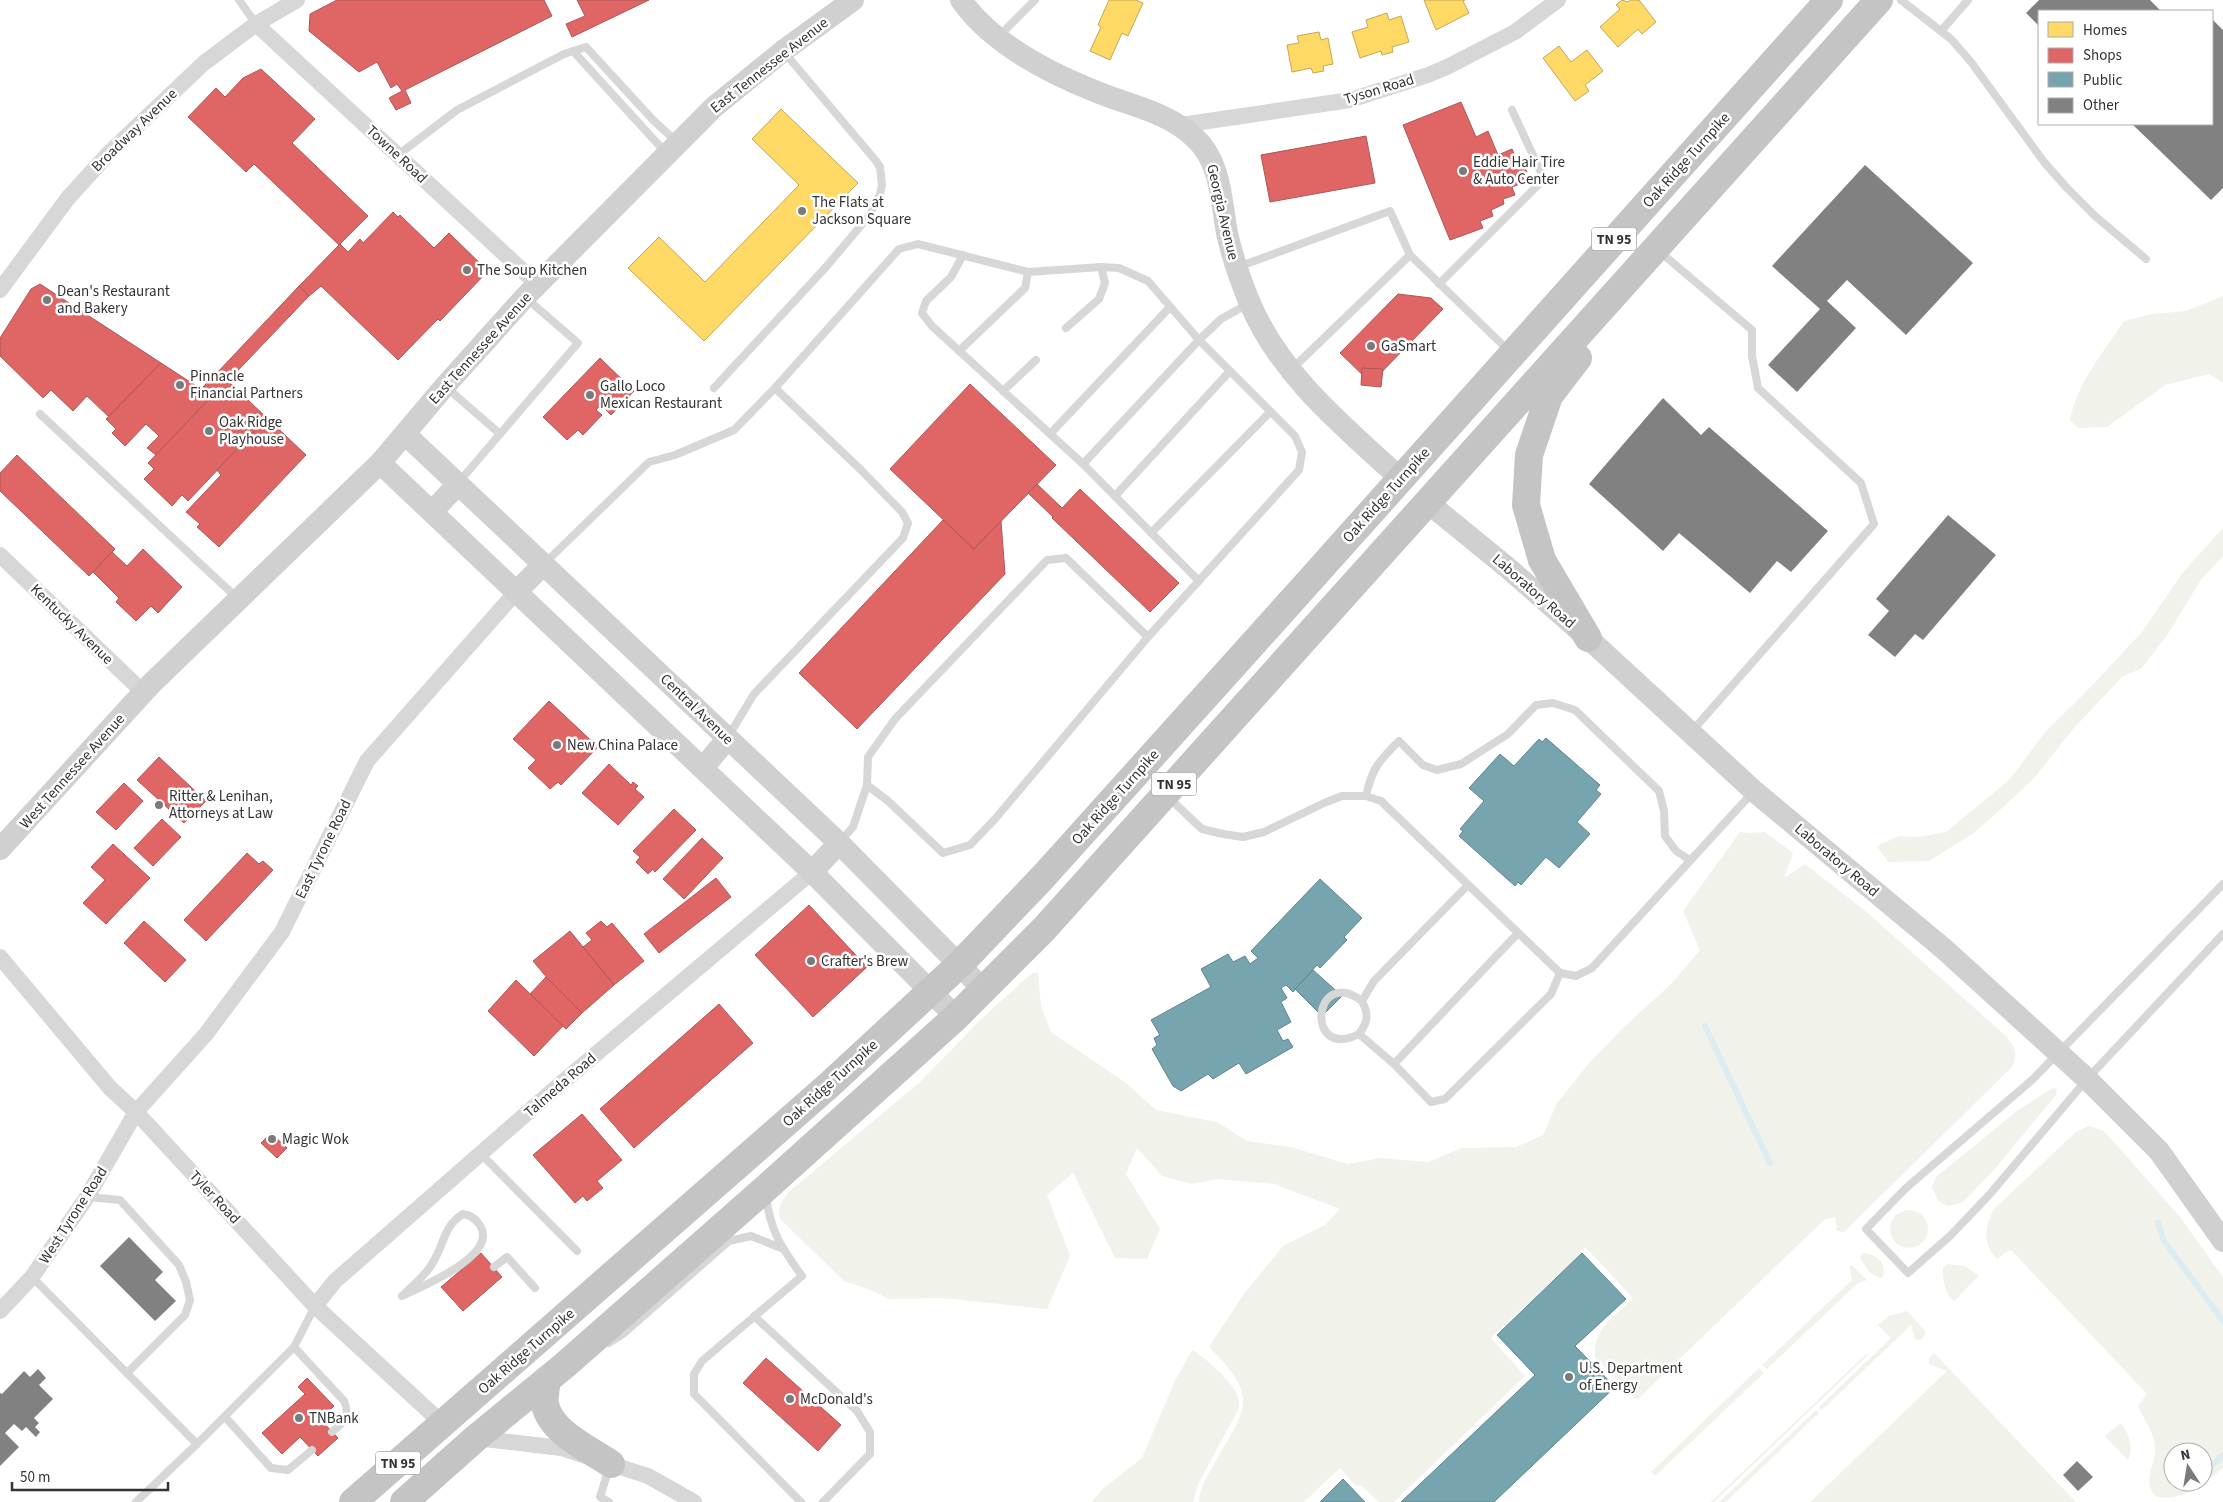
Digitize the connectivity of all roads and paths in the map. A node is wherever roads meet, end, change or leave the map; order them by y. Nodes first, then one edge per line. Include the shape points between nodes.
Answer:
1 (240, 0) edge
2 (297, 0) edge
3 (853, 0) edge
4 (960, 0) edge
5 (1035, 0) edge
6 (1558, 0) edge
7 (1829, 0) edge
8 (1879, 0) edge
9 (1901, 0) edge
10 (1968, 0) edge
11 (256, 24) junction
12 (1941, 31) junction
13 (997, 37) junction
14 (573, 51) junction
15 (783, 51) junction
16 (1512, 110) dead end
17 (1181, 125) junction
18 (673, 149) junction
19 (398, 156) junction
20 (1628, 224) junction
21 (1656, 248) junction
22 (964, 255) junction
23 (1410, 255) junction
24 (2146, 259) dead end
25 (1101, 267) junction
26 (1236, 268) junction
27 (1028, 272) junction
28 (1627, 278) junction
29 (1439, 284) junction
30 (0, 290) edge
31 (531, 291) junction
32 (1250, 303) junction
33 (1170, 307) junction
34 (1066, 328) dead end
35 (1199, 340) junction
36 (958, 351) junction
37 (1512, 354) junction
38 (1036, 360) dead end
39 (1230, 371) junction
40 (1290, 371) junction
41 (445, 386) junction
42 (714, 388) dead end
43 (775, 388) junction
44 (1003, 391) junction
45 (1270, 412) junction
46 (40, 414) dead end
47 (405, 434) junction
48 (500, 434) junction
49 (1050, 434) junction
50 (380, 463) junction
51 (1082, 464) junction
52 (1400, 478) junction
53 (458, 484) junction
54 (1115, 496) junction
55 (1427, 502) junction
56 (432, 512) junction
57 (1151, 533) junction
58 (0, 555) edge
59 (544, 564) junction
60 (1199, 580) junction
61 (517, 591) junction
62 (238, 600) junction
63 (1148, 637) junction
64 (1588, 638) junction
65 (143, 692) junction
66 (1691, 733) junction
67 (727, 739) junction
68 (703, 768) junction
69 (866, 785) junction
70 (1754, 790) junction
71 (1164, 794) junction
72 (1366, 796) junction
73 (840, 843) junction
74 (0, 849) edge
75 (1690, 860) junction
76 (812, 872) junction
77 (2223, 884) edge
78 (1468, 885) junction
79 (1518, 933) junction
80 (2223, 934) edge
81 (0, 957) edge
82 (960, 964) junction
83 (1560, 973) junction
84 (984, 990) junction
85 (930, 991) junction
86 (1362, 1001) junction
87 (956, 1017) junction
88 (1359, 1034) junction
89 (2058, 1052) junction
90 (1394, 1064) junction
91 (2087, 1078) junction
92 (136, 1112) junction
93 (481, 1154) junction
94 (766, 1188) junction
95 (87, 1196) junction
96 (2223, 1241) edge
97 (781, 1248) junction
98 (577, 1251) dead end
99 (494, 1268) dead end
100 (32, 1278) junction
101 (535, 1288) dead end
102 (402, 1296) joint
103 (315, 1306) junction
104 (0, 1311) edge
105 (754, 1316) junction
106 (294, 1347) junction
107 (127, 1373) junction
108 (556, 1373) junction
109 (226, 1418) junction
110 (443, 1424) junction
111 (332, 1432) dead end
112 (476, 1438) junction
113 (197, 1444) junction
114 (312, 1450) dead end
115 (611, 1464) junction
116 (136, 1502) edge
117 (353, 1502) edge
118 (404, 1502) edge
119 (609, 1502) edge
120 (694, 1502) edge
121 (801, 1502) edge
122 (824, 1502) edge

1 - 11 lane
2 - 11 street, Broadway Avenue
3 - 15 street, East Tennessee Avenue
4 - 13 street, Georgia Avenue
5 - 13 lane
6 - 17 street, Tyson Road via 1515,32 1428,75 1350,100
7 - 20 highway, Oak Ridge Turnpike / TN 95
8 - 21 highway, TN 95
9 - 12 lane
10 - 12 lane
11 - 19 street, Towne Road
11 - 30 street, Broadway Avenue via 204,64 110,152 68,198
12 - 24 lane via 1971,62 2067,188
13 - 17 street, Georgia Avenue via 1044,69
14 - 18 lane
14 - 18 lane via 586,47 653,120
14 - 19 lane via 456,110
15 - 18 street, East Tennessee Avenue via 714,107
15 - 42 lane via 880,167 882,185 869,216
16 - 29 lane via 1544,179
17 - 26 street, Georgia Avenue via 1198,140 1212,160
18 - 31 street, East Tennessee Avenue
19 - 31 street, Towne Road
20 - 21 highway
20 - 37 highway, Oak Ridge Turnpike / TN 95
21 - 28 highway, TN 95
21 - 66 lane via 1752,330 1752,356 1758,388 1861,483 1874,524
22 - 27 lane
22 - 36 lane via 951,277 926,301 922,313
22 - 43 lane via 918,244 899,249
23 - 26 lane via 1390,211
23 - 29 lane
23 - 40 lane
25 - 27 lane
25 - 33 lane via 1119,268 1148,281
25 - 34 lane via 1105,283 1100,299
26 - 32 street, Georgia Avenue
27 - 36 lane via 1025,288
28 - 55 highway, TN 95
28 - 64 highway via 1588,345 1549,396 1529,456 1526,505 1542,560
29 - 37 lane
31 - 41 street, East Tennessee Avenue
31 - 48 lane via 578,343
32 - 35 lane via 1221,319
32 - 40 street, Georgia Avenue via 1267,338
33 - 35 lane
33 - 49 lane
35 - 39 lane
35 - 51 lane
36 - 44 lane
37 - 52 highway, Oak Ridge Turnpike / TN 95
38 - 44 lane
39 - 45 lane
39 - 54 lane
40 - 52 street, Georgia Avenue
41 - 47 street, East Tennessee Avenue
41 - 48 lane
43 - 59 lane via 734,430 675,455 649,462
43 - 67 lane via 868,477 902,512 908,523 903,538 754,694
44 - 49 lane
45 - 57 lane
45 - 60 lane via 1295,436 1302,452 1299,470
46 - 62 lane
47 - 50 street, East Tennessee Avenue
47 - 53 street, Central Avenue
48 - 53 lane
49 - 51 lane
50 - 56 street
50 - 62 street, East Tennessee Avenue
51 - 54 lane
52 - 55 highway
52 - 82 highway, Oak Ridge Turnpike / TN 95 via 1043,877
53 - 56 street
53 - 59 street, Central Avenue
54 - 57 lane
55 - 64 street, Laboratory Road
55 - 71 highway, TN 95
56 - 61 street
57 - 60 lane
58 - 65 street, Kentucky Avenue
59 - 61 street
59 - 67 street, Central Avenue
60 - 63 lane
61 - 68 street
61 - 92 street, East Tyrone Road via 367,761 282,932 206,1034
62 - 65 street, East Tennessee Avenue
63 - 69 lane via 970,845 943,853 888,801
63 - 69 lane via 1066,558 1047,560 895,719 868,757
64 - 66 street, Laboratory Road
65 - 74 street, West Tennessee Avenue
66 - 70 street, Laboratory Road
67 - 68 street
67 - 73 street, Central Avenue
68 - 76 street
69 - 73 lane via 853,827
70 - 75 lane
70 - 89 street, Laboratory Road via 1944,949
71 - 72 lane via 1202,828 1244,837 1264,832 1342,796
71 - 84 highway, TN 95 via 1044,929
72 - 75 lane via 1370,777 1379,761 1399,741 1423,765 1437,770 1461,764 1508,734 1536,705 1553,703 1575,710 1659,791 1665,836 1676,851
72 - 78 lane via 1381,801
73 - 76 street
73 - 82 street, Central Avenue
75 - 83 lane via 1592,968 1576,976
76 - 85 street
76 - 93 street, Talmeda Road
77 - 89 lane
78 - 79 lane
78 - 86 lane via 1374,981
79 - 83 lane
79 - 90 lane
80 - 91 lane
81 - 92 street, Tyler Road via 110,1088
82 - 84 street, Central Avenue
82 - 85 highway, Oak Ridge Turnpike / TN 95
83 - 90 lane via 1551,994 1445,1099 1431,1102
84 - 87 highway, TN 95
85 - 87 street
85 - 110 highway, Oak Ridge Turnpike / TN 95 via 820,1093
86 - 88 lane via 1368,1012 1366,1024
86 - 88 lane via 1352,994 1340,992 1325,1003 1320,1020 1325,1032 1336,1039 1348,1040
87 - 94 highway, TN 95
88 - 90 lane
89 - 91 street, Laboratory Road
89 - 91 lane via 2032,1080 1906,1188 1866,1229 1908,1273 1990,1194
91 - 96 street, Laboratory Road via 2159,1151
92 - 95 street, West Tyrone Road
92 - 103 street, Tyler Road
93 - 98 lane
93 - 103 street, Talmeda Road via 335,1281
94 - 97 lane via 769,1218
94 - 108 highway, TN 95
95 - 100 street, West Tyrone Road
95 - 107 lane via 120,1200 179,1265 186,1282 190,1300 185,1315
97 - 105 lane via 802,1276
97 - 108 lane via 751,1236 729,1241 623,1334
99 - 101 lane via 507,1257
100 - 104 street, West Tyrone Road
100 - 107 lane
102 - 102 lane via 432,1266 448,1227 455,1219 463,1214 478,1222 484,1240 478,1249 452,1271
103 - 106 lane
103 - 110 street, Tyler Road
105 - 121 lane via 702,1361 694,1374 694,1394
105 - 122 lane via 857,1411 870,1432 870,1454
106 - 109 lane
106 - 111 lane via 344,1401 348,1410 344,1421
107 - 113 lane
108 - 112 highway, TN 95
108 - 115 highway via 545,1402 548,1412 556,1425
109 - 113 lane
109 - 114 lane via 271,1468 288,1470
110 - 112 highway
110 - 117 highway, Oak Ridge Turnpike / TN 95
112 - 115 street via 561,1448
112 - 118 highway, TN 95
113 - 116 lane
115 - 119 lane via 600,1498
115 - 120 street via 648,1476

